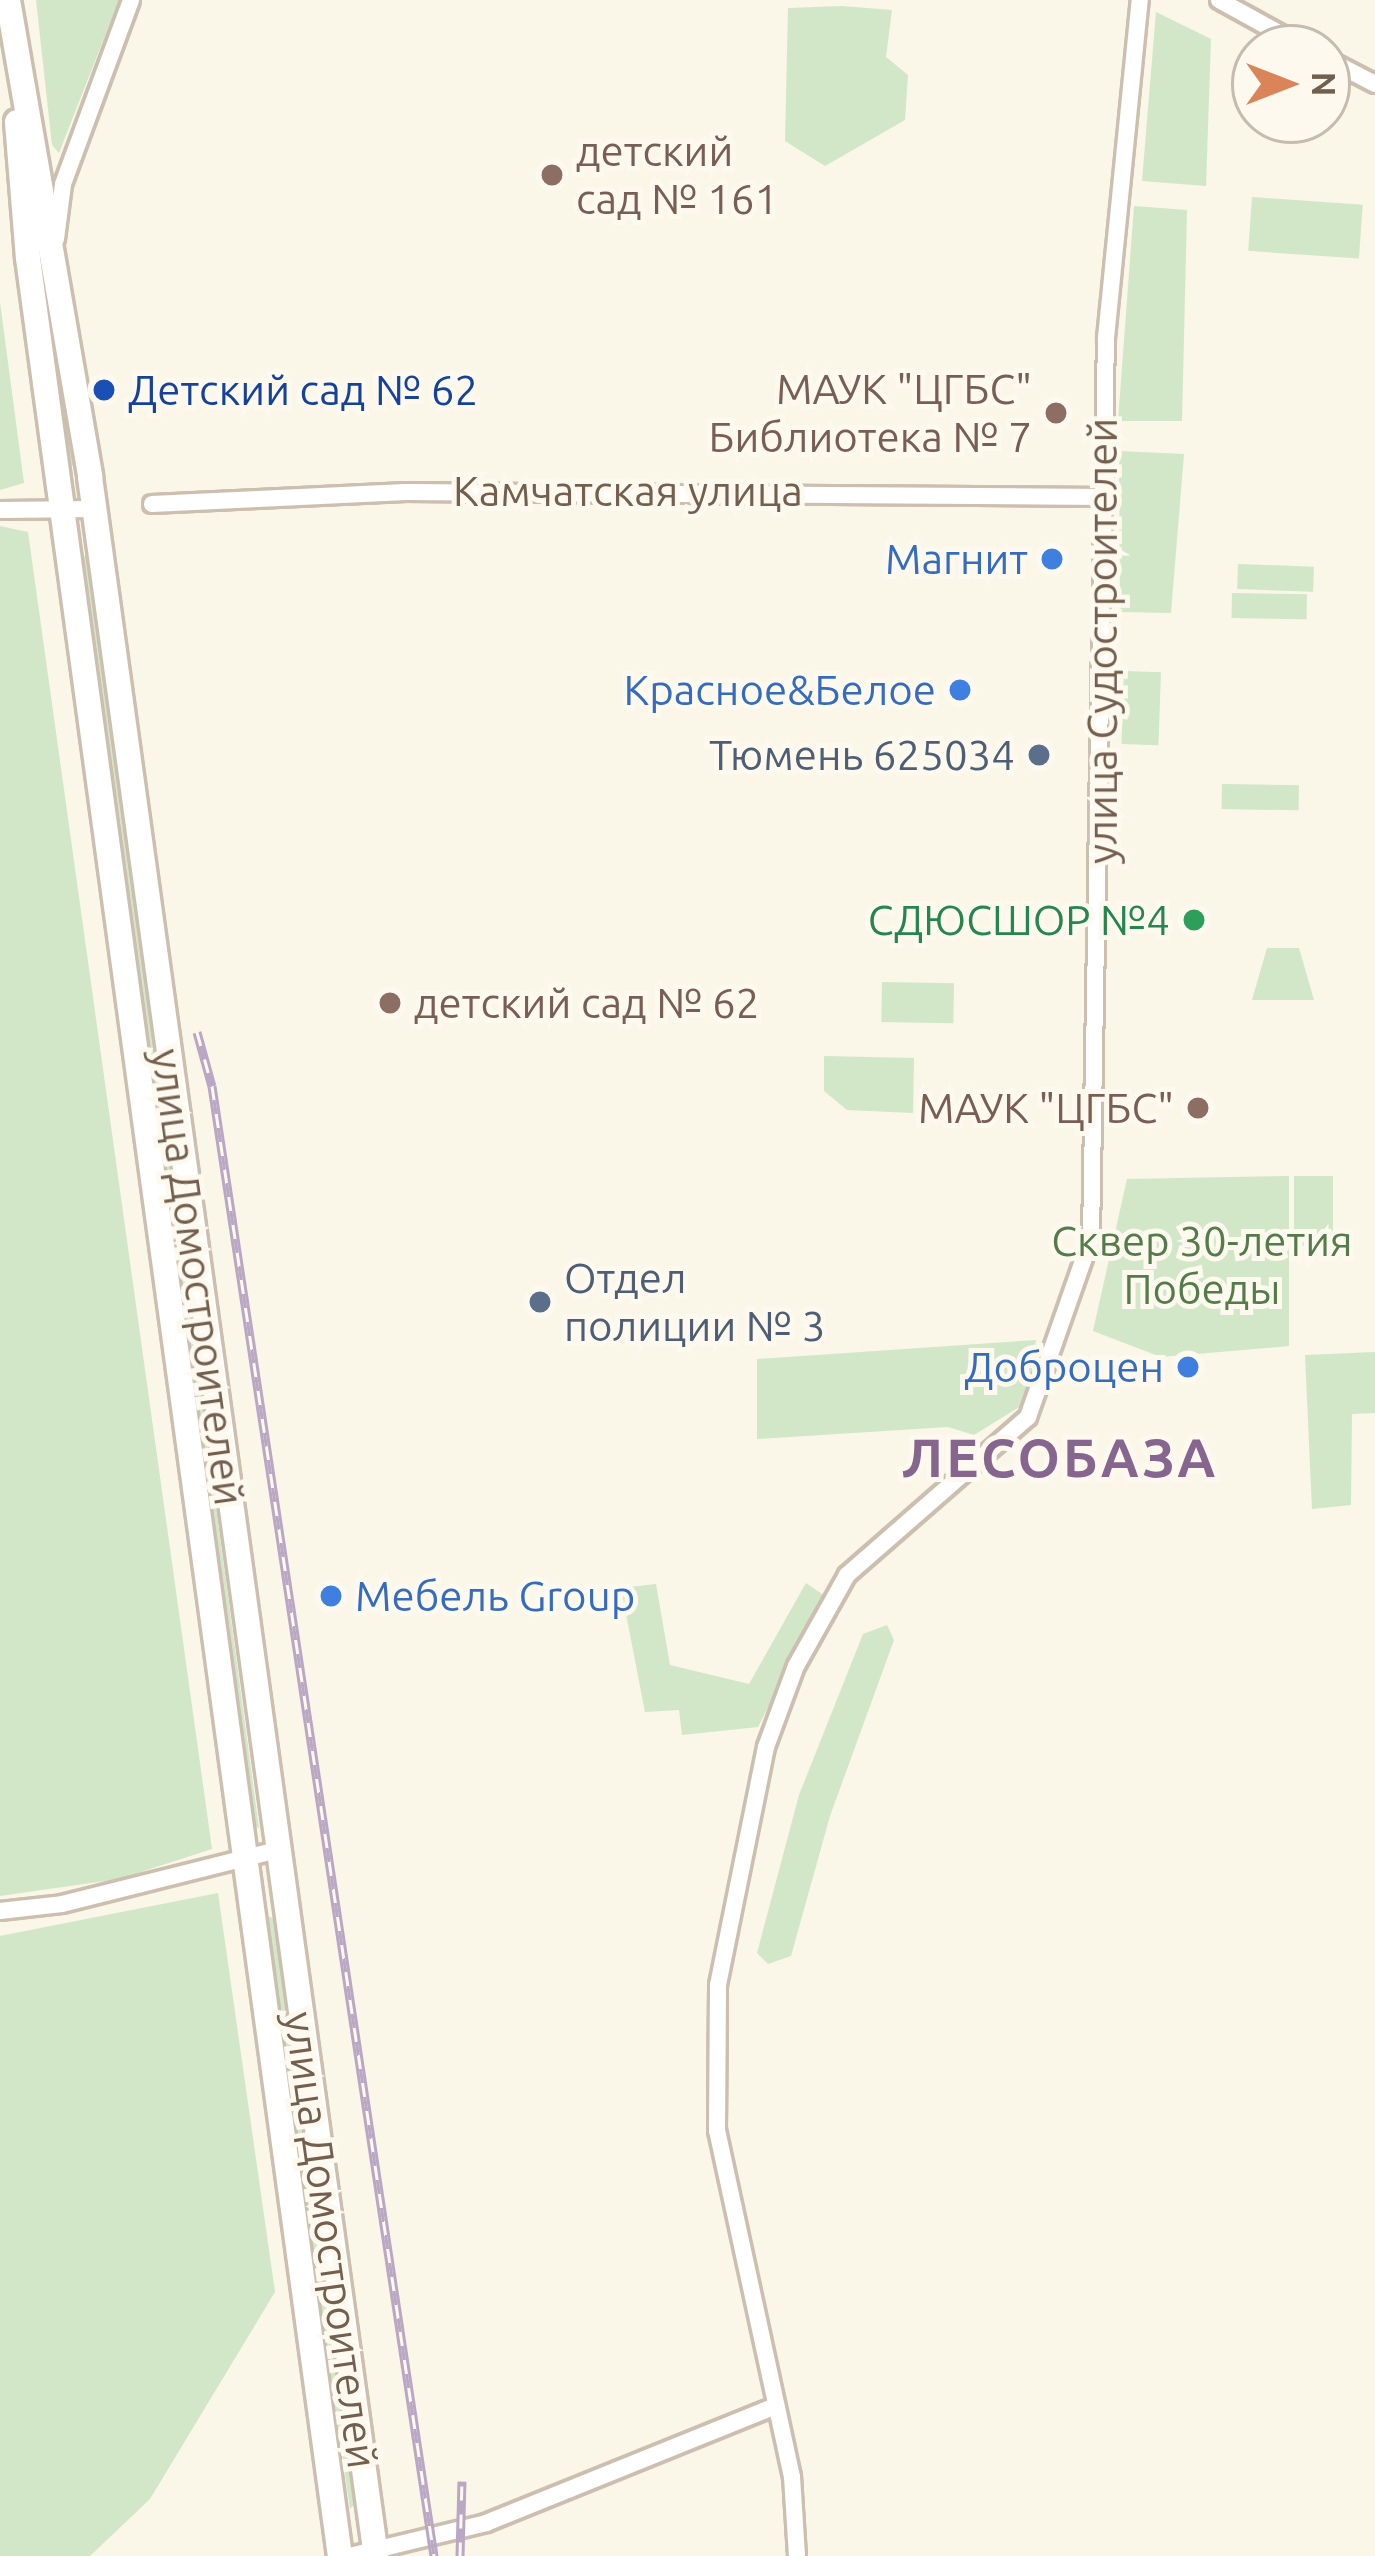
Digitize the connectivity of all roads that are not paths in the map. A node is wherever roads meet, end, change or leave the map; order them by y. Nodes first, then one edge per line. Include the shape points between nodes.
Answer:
1 (8, 0) edge
2 (131, 0) edge
3 (1140, 0) edge
4 (1219, 0) edge
5 (1262, 24) edge
6 (56, 252) junction
7 (1105, 497) junction
8 (152, 504) dead end
9 (94, 509) junction
10 (0, 510) edge
11 (61, 511) junction
12 (277, 1850) junction
13 (244, 1859) junction
14 (0, 1910) edge
15 (776, 2406) junction
16 (367, 2554) edge
17 (340, 2556) edge
18 (797, 2556) edge

1 - 6 main road, улица Домостроителей
1 - 11 main road, улица Домостроителей via 28,258
2 - 6 street via 63,184
3 - 7 street, улица Судостроителей via 1106,338
4 - 5 street
6 - 9 main road, улица Домостроителей
7 - 8 street, Камчатская улица via 406,491
7 - 15 street, улица Судостроителей via 1093,1219 1028,1417 847,1575 796,1666 766,1747 728,1925 713,2062 717,2131
9 - 11 street
9 - 12 main road, улица Домостроителей
10 - 11 street
11 - 13 main road, улица Домостроителей
12 - 13 street
12 - 16 main road, улица Домостроителей
13 - 14 street via 62,1904
13 - 17 main road, улица Домостроителей
15 - 16 street via 486,2523
15 - 18 street via 792,2476

